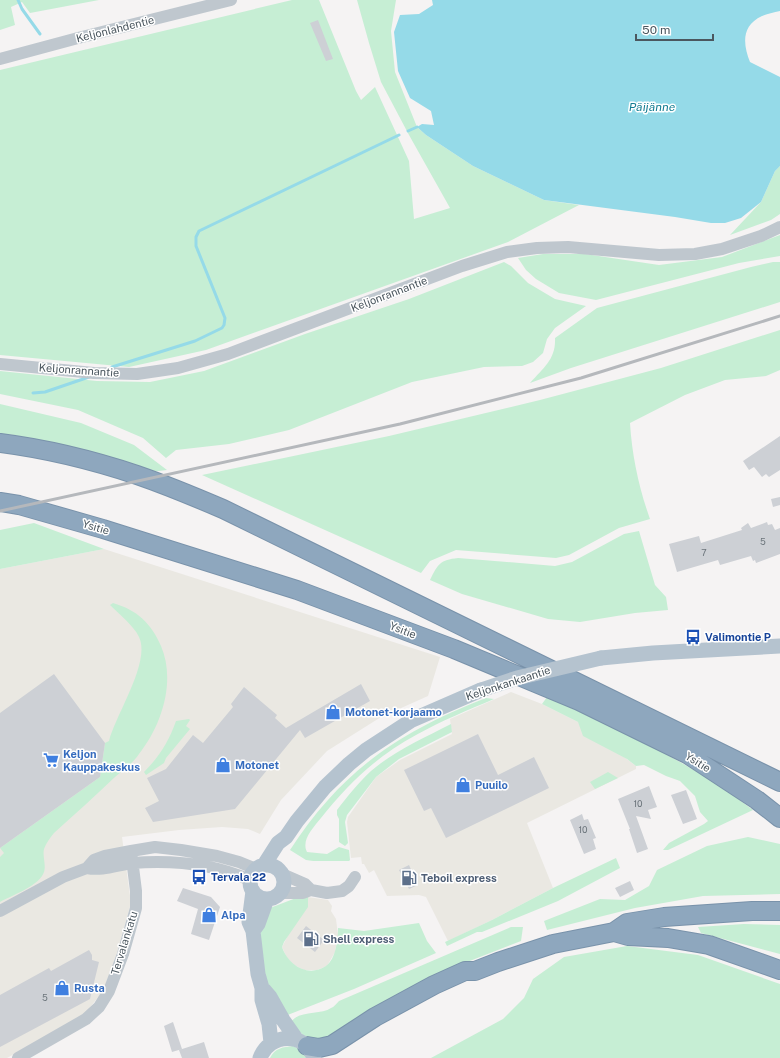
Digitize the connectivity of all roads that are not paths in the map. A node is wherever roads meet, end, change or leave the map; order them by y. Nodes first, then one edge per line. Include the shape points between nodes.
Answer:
1 (231, 0) edge
2 (0, 59) edge
3 (780, 227) edge
4 (0, 364) edge
5 (0, 443) edge
6 (0, 502) edge
7 (780, 646) edge
8 (780, 782) edge
9 (780, 818) edge
10 (286, 837) junction
11 (131, 851) junction
12 (132, 864) junction
13 (87, 868) junction
14 (280, 872) junction
15 (256, 876) junction
16 (355, 877) dead end
17 (311, 890) junction
18 (273, 896) junction
19 (0, 911) edge
20 (780, 911) edge
21 (253, 931) junction
22 (614, 932) junction
23 (780, 970) edge
24 (475, 971) junction
25 (262, 988) junction
26 (271, 1042) junction
27 (306, 1048) edge
28 (18, 1058) edge
29 (260, 1058) edge
30 (335, 1058) edge

1 - 2 street, Keljonlahdentie
3 - 4 street, Keljonrannantie via 722,249 695,254 659,255 568,248 537,248 508,252 462,266 228,354 178,368 137,374 94,373
5 - 8 highway via 27,446 138,475 223,508
6 - 9 highway, Ysitie via 103,529 297,590 454,650 578,701 687,754
7 - 10 main road, Keljonkankaantie, bridge via 601,658 481,690 412,720 366,750 325,787
10 - 14 main road, Keljonkankaantie via 280,858
10 - 15 main road, Keljonkankaantie via 278,844
11 - 12 street, Tervalankatu
11 - 13 street via 94,860
11 - 15 street via 155,847 217,856 239,862
12 - 13 street via 108,866 97,870
12 - 15 street via 185,864
12 - 28 street, Tervalankatu via 136,908 109,991 86,1019
13 - 19 street via 63,877
14 - 15 main road via 271,865
14 - 17 street via 305,884
14 - 18 main road via 284,883
15 - 18 main road via 258,896
15 - 21 main road, Keljonkankaantie via 249,922
16 - 17 street via 342,891 327,893
17 - 18 street
18 - 21 main road
20 - 22 highway via 664,917 627,923
21 - 25 main road, Keljonkankaantie
22 - 23 highway via 628,936 668,938 709,945
22 - 24 highway via 553,944
24 - 27 highway via 465,971 434,985 375,1017 332,1045
24 - 30 highway via 468,979 401,1012
25 - 26 main road, Keljonkankaantie
25 - 27 main road, Keljonkankaantie
26 - 27 main road via 284,1038
26 - 29 main road

